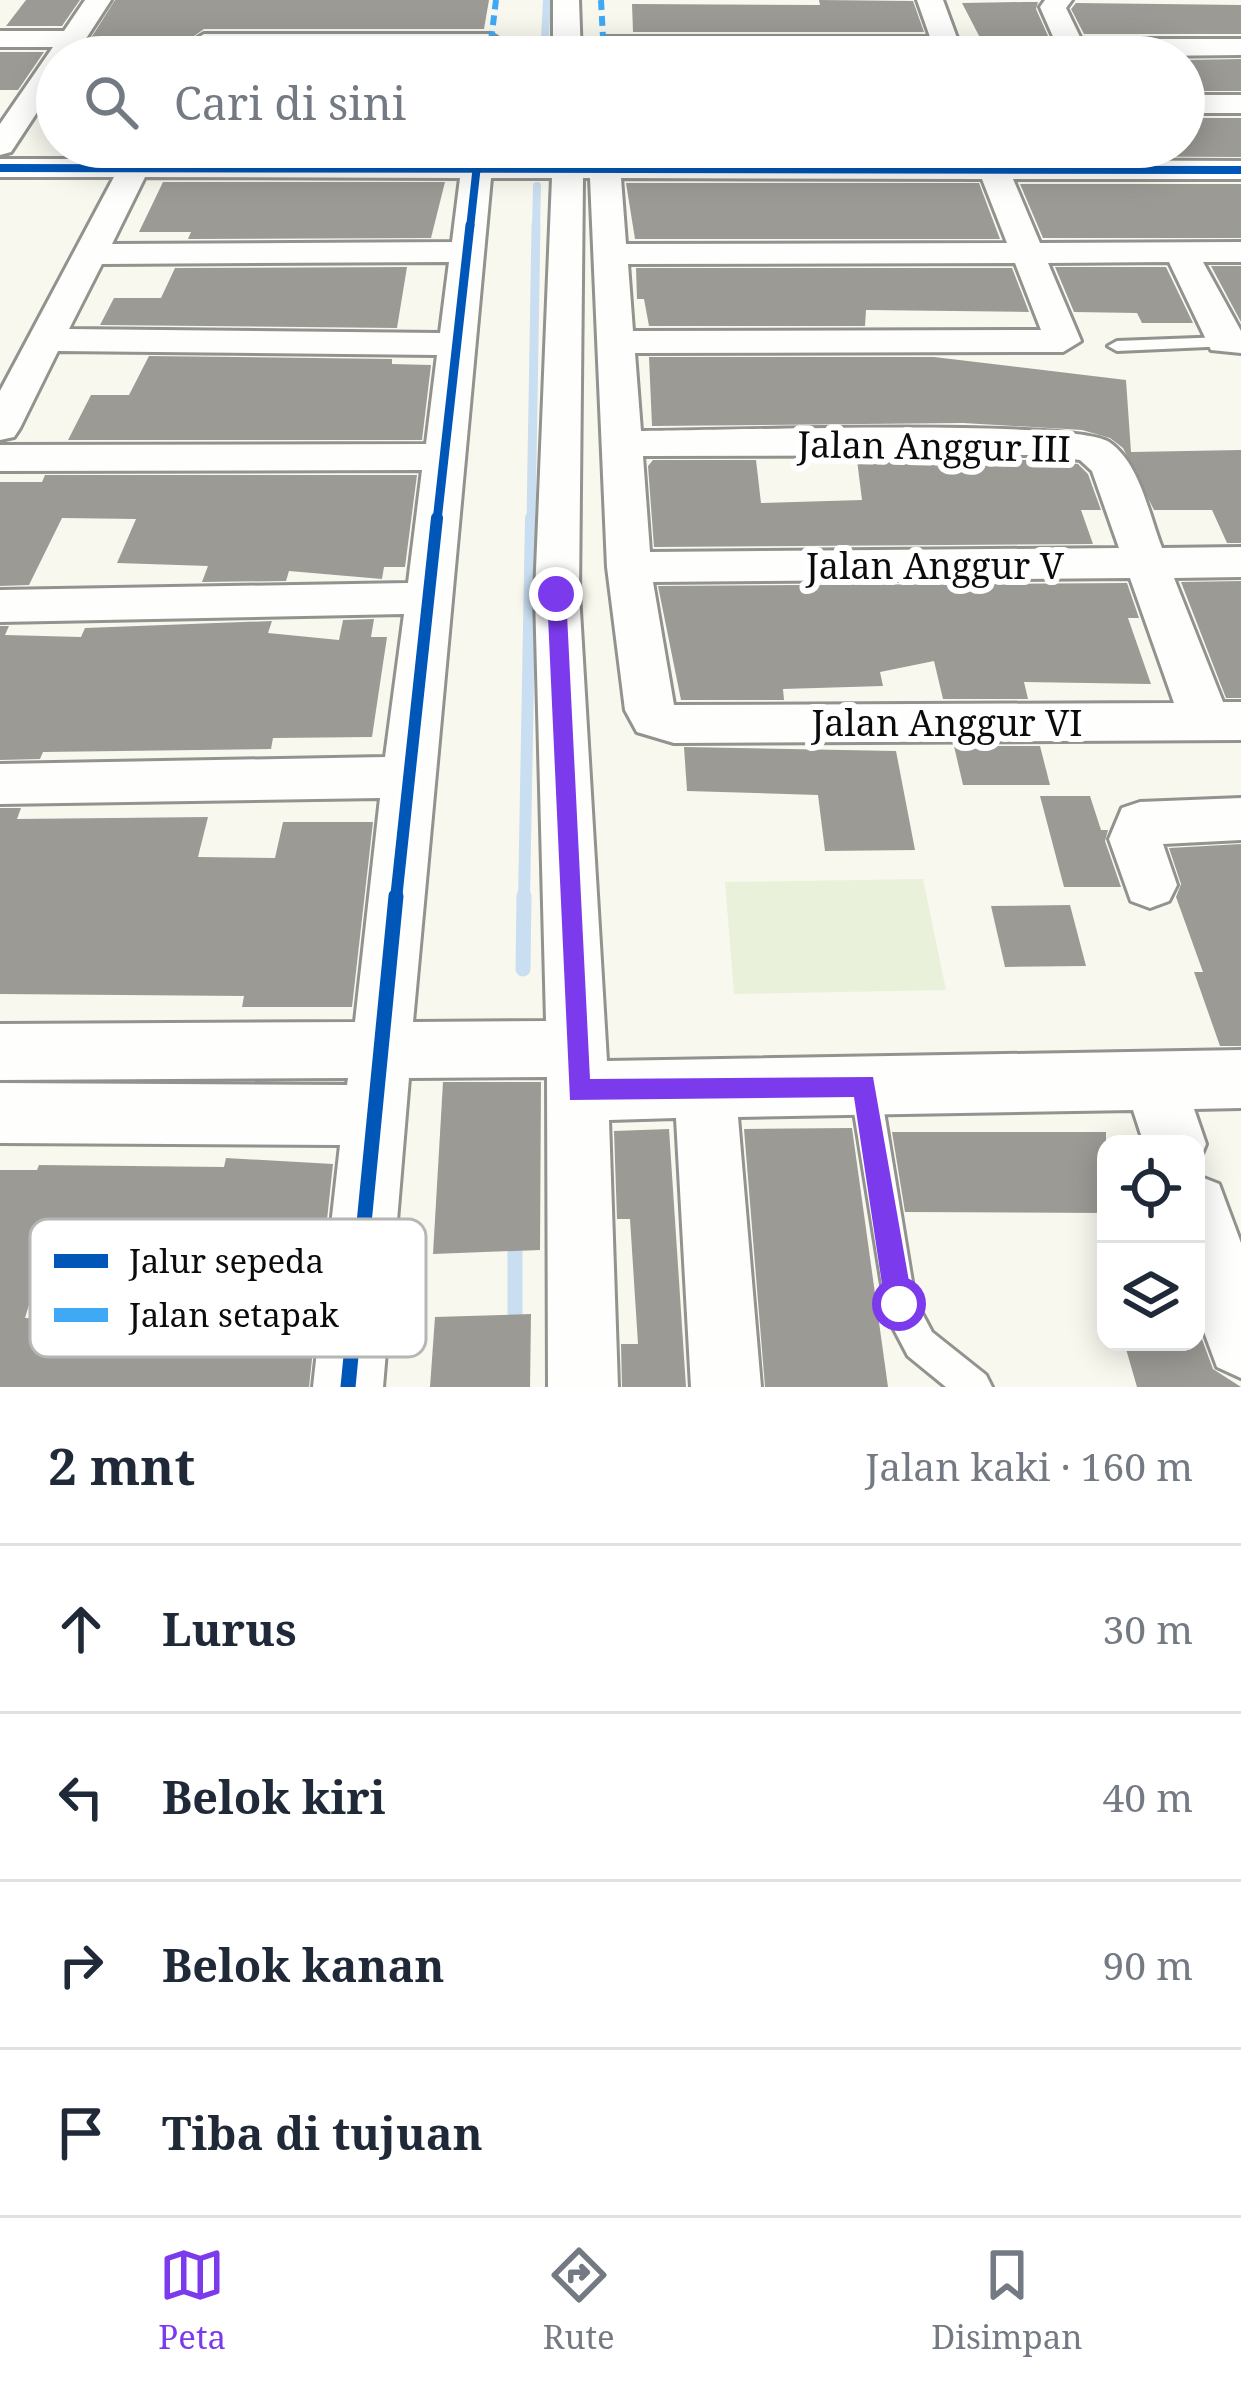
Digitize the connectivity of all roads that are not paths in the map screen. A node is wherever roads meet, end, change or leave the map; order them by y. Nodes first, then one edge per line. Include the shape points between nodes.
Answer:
1 (98, 0) edge
2 (496, 0) edge
3 (566, 0) edge
4 (601, 0) edge
5 (930, 0) edge
6 (1059, 0) edge
7 (74, 36) edge
8 (492, 36) edge
9 (567, 36) edge
10 (603, 36) edge
11 (943, 36) edge
12 (1067, 36) edge
13 (0, 39) edge
14 (36, 46) edge
15 (1241, 47) edge
16 (1205, 48) edge
17 (36, 93) edge
18 (0, 98) edge
19 (32, 99) junction
20 (1205, 104) edge
21 (1241, 104) edge
22 (0, 146) edge
23 (36, 165) edge
24 (0, 168) edge
25 (133, 168) edge
26 (541, 168) edge
27 (546, 168) edge
28 (550, 168) edge
29 (993, 168) edge
30 (1199, 168) edge
31 (1241, 170) edge
32 (1027, 250) junction
33 (1181, 251) junction
34 (466, 252) junction
35 (1241, 252) edge
36 (89, 254) junction
37 (610, 254) junction
38 (44, 340) junction
39 (620, 342) junction
40 (1233, 342) edge
41 (457, 344) junction
42 (1117, 346) dead end
43 (0, 428) edge
44 (624, 444) junction
45 (442, 457) junction
46 (0, 458) edge
47 (1241, 562) edge
48 (1148, 563) junction
49 (629, 567) junction
50 (428, 598) junction
51 (0, 606) edge
52 (1223, 720) edge
53 (408, 777) junction
54 (0, 784) edge
55 (1241, 819) edge
56 (1150, 885) dead end
57 (382, 1051) junction
58 (0, 1052) edge
59 (564, 1064) junction
60 (1241, 1079) edge
61 (1154, 1080) junction
62 (865, 1085) junction
63 (705, 1089) junction
64 (0, 1113) edge
65 (375, 1115) junction
66 (1172, 1135) edge
67 (365, 1219) edge
68 (1205, 1235) edge
69 (1241, 1343) edge
70 (351, 1357) edge
71 (348, 1387) edge
72 (583, 1387) edge
73 (726, 1387) edge
74 (974, 1387) edge

1 - 7 street
2 - 8 street
3 - 9 street
4 - 10 street
5 - 11 street
6 - 12 street via 1053,7
13 - 14 street
15 - 16 street
17 - 19 street
18 - 19 street
19 - 22 street
20 - 21 street
23 - 24 street
25 - 36 street
26 - 34 street
27 - 59 street
28 - 37 street
29 - 32 street
30 - 31 street
32 - 33 street
32 - 37 street
32 - 39 street via 1063,340
33 - 35 street
33 - 40 street
34 - 36 street
34 - 41 street
36 - 38 street
37 - 39 street
38 - 41 street
38 - 43 street
39 - 44 street
40 - 42 lane
41 - 45 street
44 - 48 street, Jalan Anggur III via 1092,449 1110,466
44 - 49 street
45 - 46 street
45 - 50 street
47 - 48 street, Jalan Anggur V
48 - 49 street, Jalan Anggur V
48 - 52 street, Jalan Anggur III
49 - 52 street, Jalan Anggur VI via 654,719
50 - 51 street
50 - 53 street
53 - 54 street
53 - 57 street
55 - 56 street via 1140,823 1135,838
57 - 58 street
57 - 59 street
57 - 65 street
59 - 63 street
59 - 72 street
60 - 61 street
61 - 62 street
61 - 66 street
62 - 63 street
62 - 74 lane via 899,1304 920,1344
63 - 73 street
64 - 65 street
65 - 67 street
68 - 69 street
70 - 71 street

